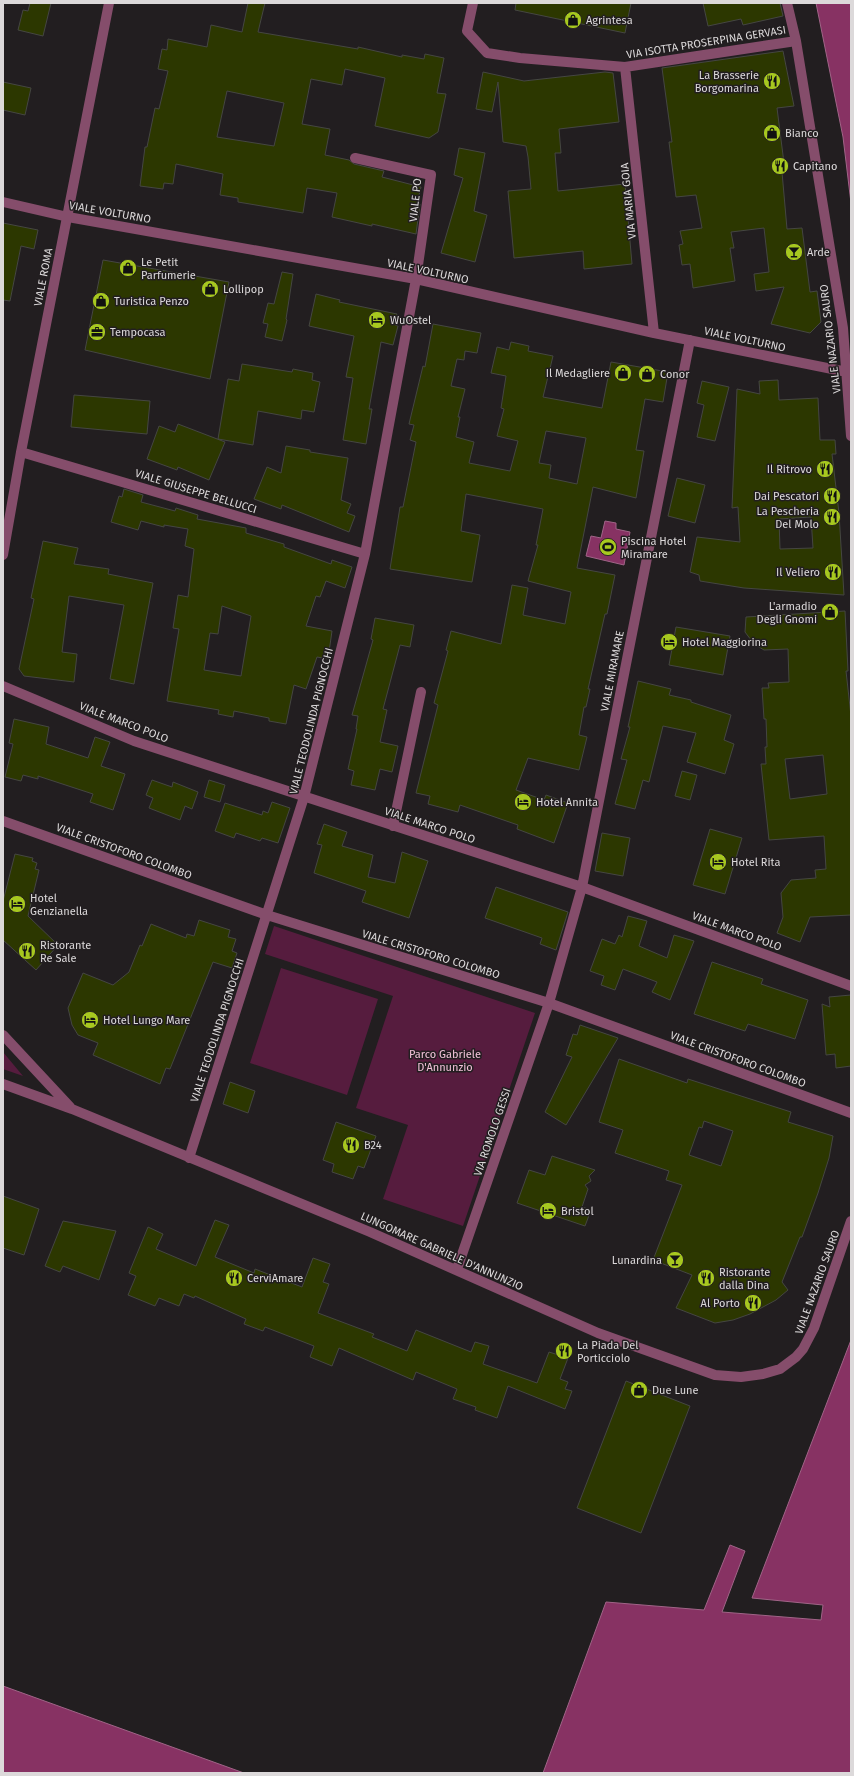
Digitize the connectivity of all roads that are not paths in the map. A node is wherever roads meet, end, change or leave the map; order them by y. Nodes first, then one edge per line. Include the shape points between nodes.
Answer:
1 (109, 3) edge
2 (473, 3) edge
3 (787, 3) edge
4 (796, 41) junction
5 (626, 67) junction
6 (355, 158) dead end
7 (3, 202) edge
8 (68, 217) junction
9 (416, 279) junction
10 (654, 333) junction
11 (690, 340) junction
12 (847, 372) junction
13 (851, 436) edge
14 (21, 452) junction
15 (365, 554) junction
16 (3, 555) edge
17 (3, 686) edge
18 (421, 692) dead end
19 (304, 797) junction
20 (3, 821) edge
21 (393, 826) junction
22 (582, 887) junction
23 (267, 915) junction
24 (851, 986) edge
25 (549, 1003) junction
26 (3, 1035) edge
27 (3, 1084) edge
28 (72, 1109) junction
29 (851, 1113) edge
30 (189, 1158) junction
31 (851, 1222) edge
32 (457, 1269) junction
33 (803, 1350) joint

1 - 8 street, VIALE ROMA
2 - 5 street, VIA ISOTTA PROSERPINA GERVASI via 467,31 487,53
3 - 4 street, VIALE NAZARIO SAURO
4 - 5 street, VIA ISOTTA PROSERPINA GERVASI
4 - 12 street, VIALE NAZARIO SAURO via 843,328
5 - 10 street, VIA MARIA GOIA
6 - 9 street, VIALE PO via 431,175
7 - 8 street, VIALE VOLTURNO
8 - 9 street, VIALE VOLTURNO
8 - 14 street, VIALE ROMA
9 - 10 street, VIALE VOLTURNO
9 - 15 street, VIALE TEODOLINDA PIGNOCCHI
10 - 11 street, VIALE VOLTURNO
11 - 12 street, VIALE VOLTURNO
11 - 22 street, VIALE MIRAMARE
12 - 13 street, VIALE NAZARIO SAURO
14 - 15 street, VIALE GIUSEPPE BELLUCCI
14 - 16 street, VIALE ROMA
15 - 19 street, VIALE TEODOLINDA PIGNOCCHI
17 - 19 street, VIALE MARCO POLO via 134,741
18 - 21 street
19 - 21 street, VIALE MARCO POLO
19 - 23 street, VIALE TEODOLINDA PIGNOCCHI
20 - 23 street, VIALE CRISTOFORO COLOMBO
21 - 22 street, VIALE MARCO POLO
22 - 24 street, VIALE MARCO POLO
22 - 25 street, VIALE MIRAMARE
23 - 25 street, VIALE CRISTOFORO COLOMBO
23 - 30 street, VIALE TEODOLINDA PIGNOCCHI
25 - 29 street, VIALE CRISTOFORO COLOMBO
25 - 32 street, VIA ROMOLO GESSI
26 - 28 street, LUNGOMARE GABRIELE D'ANNUNZIO
27 - 28 street, LUNGOMARE GABRIELE D'ANNUNZIO
28 - 30 street, LUNGOMARE GABRIELE D'ANNUNZIO
30 - 32 street, LUNGOMARE GABRIELE D'ANNUNZIO
31 - 33 street, VIALE NAZARIO SAURO via 820,1315
32 - 33 street, LUNGOMARE GABRIELE D'ANNUNZIO via 598,1333 715,1375 741,1376 772,1372 789,1364

